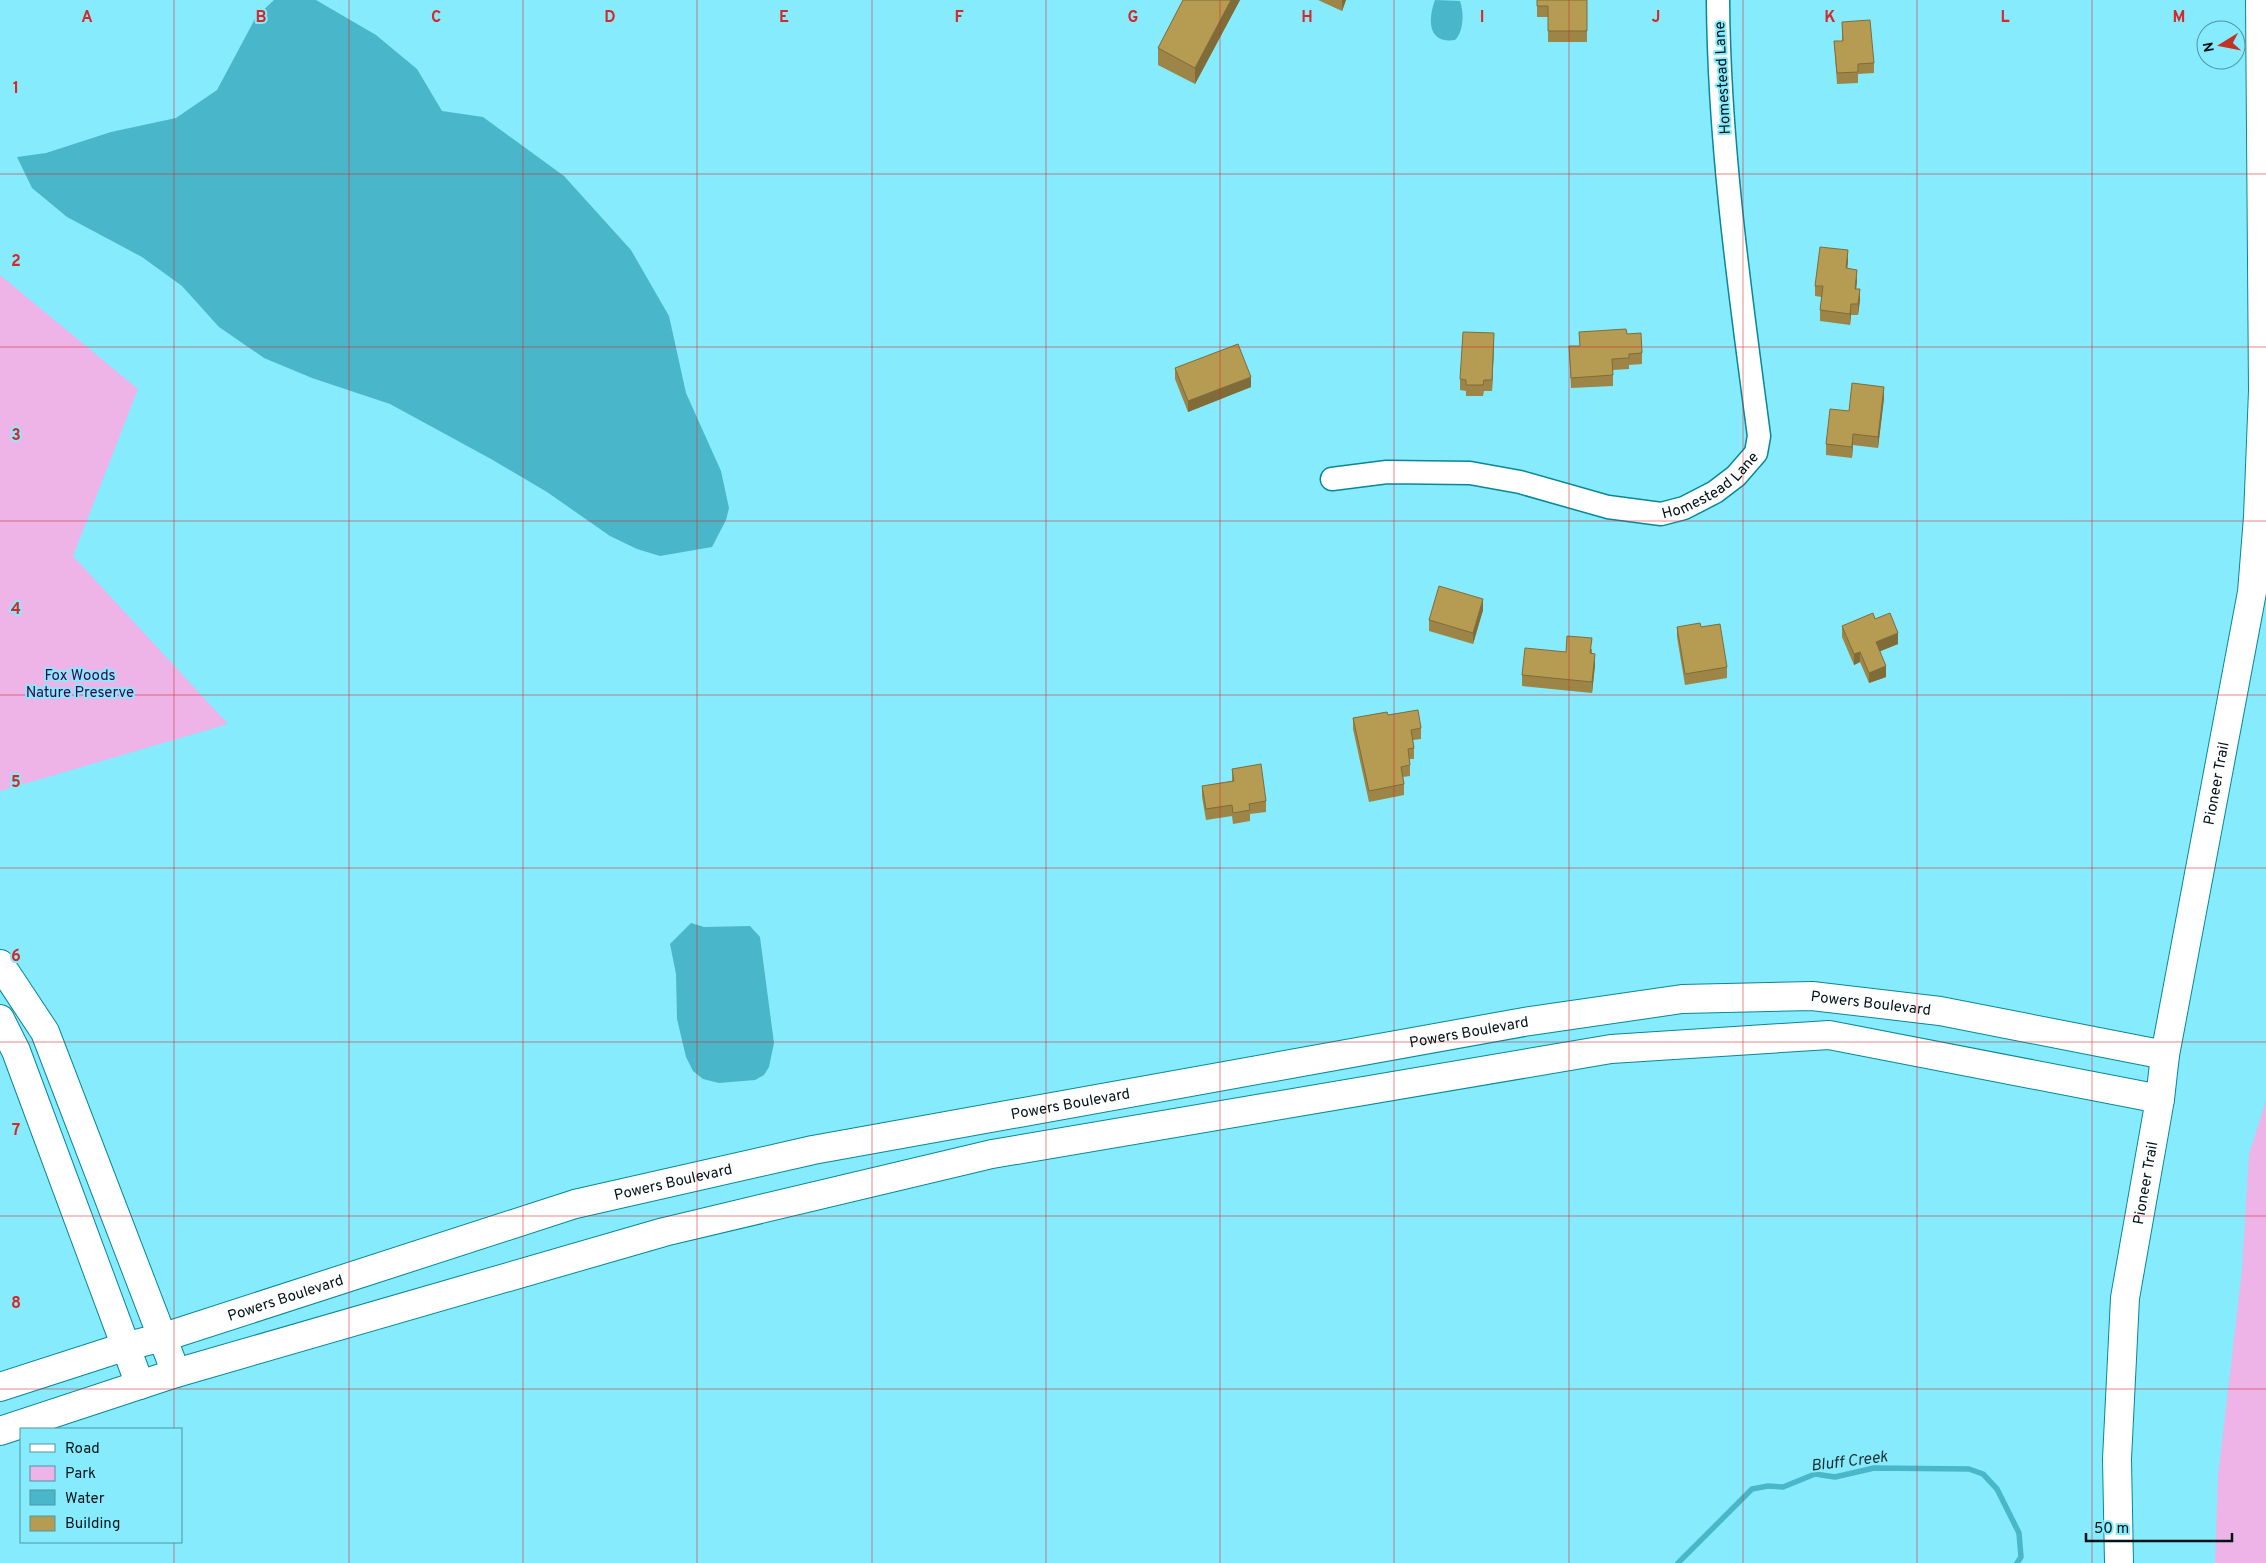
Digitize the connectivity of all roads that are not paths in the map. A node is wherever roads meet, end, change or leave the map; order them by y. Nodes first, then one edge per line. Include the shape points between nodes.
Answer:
1 (1718, 0) edge
2 (2260, 0) edge
3 (1332, 479) dead end
4 (2259, 591) edge
5 (0, 964) edge
6 (0, 1019) edge
7 (2165, 1055) junction
8 (2160, 1099) junction
9 (164, 1337) junction
10 (127, 1346) junction
11 (176, 1373) junction
12 (140, 1385) junction
13 (0, 1387) edge
14 (0, 1431) edge
15 (2119, 1563) edge

1 - 3 street, Homestead Lane via 1719,68 1740,298 1759,436 1756,453 1736,476 1714,492 1684,508 1661,514 1608,507 1520,482 1470,474 1387,472
2 - 4 main road, Pioneer Trail via 2263,391
4 - 7 main road, Pioneer Trail
5 - 9 main road via 45,1032
6 - 10 main road via 16,1051
7 - 8 main road, Pioneer Trail
7 - 9 main road, Powers Boulevard via 1940,1011 1812,996 1673,1000 1524,1022 813,1150 575,1204
8 - 11 main road via 1829,1034 1611,1049 992,1154 664,1232
8 - 15 main road, Pioneer Trail via 2125,1298 2117,1459
9 - 10 main road, Powers Boulevard
9 - 11 main road
10 - 12 main road
10 - 13 main road, Powers Boulevard
11 - 12 main road
12 - 14 main road

